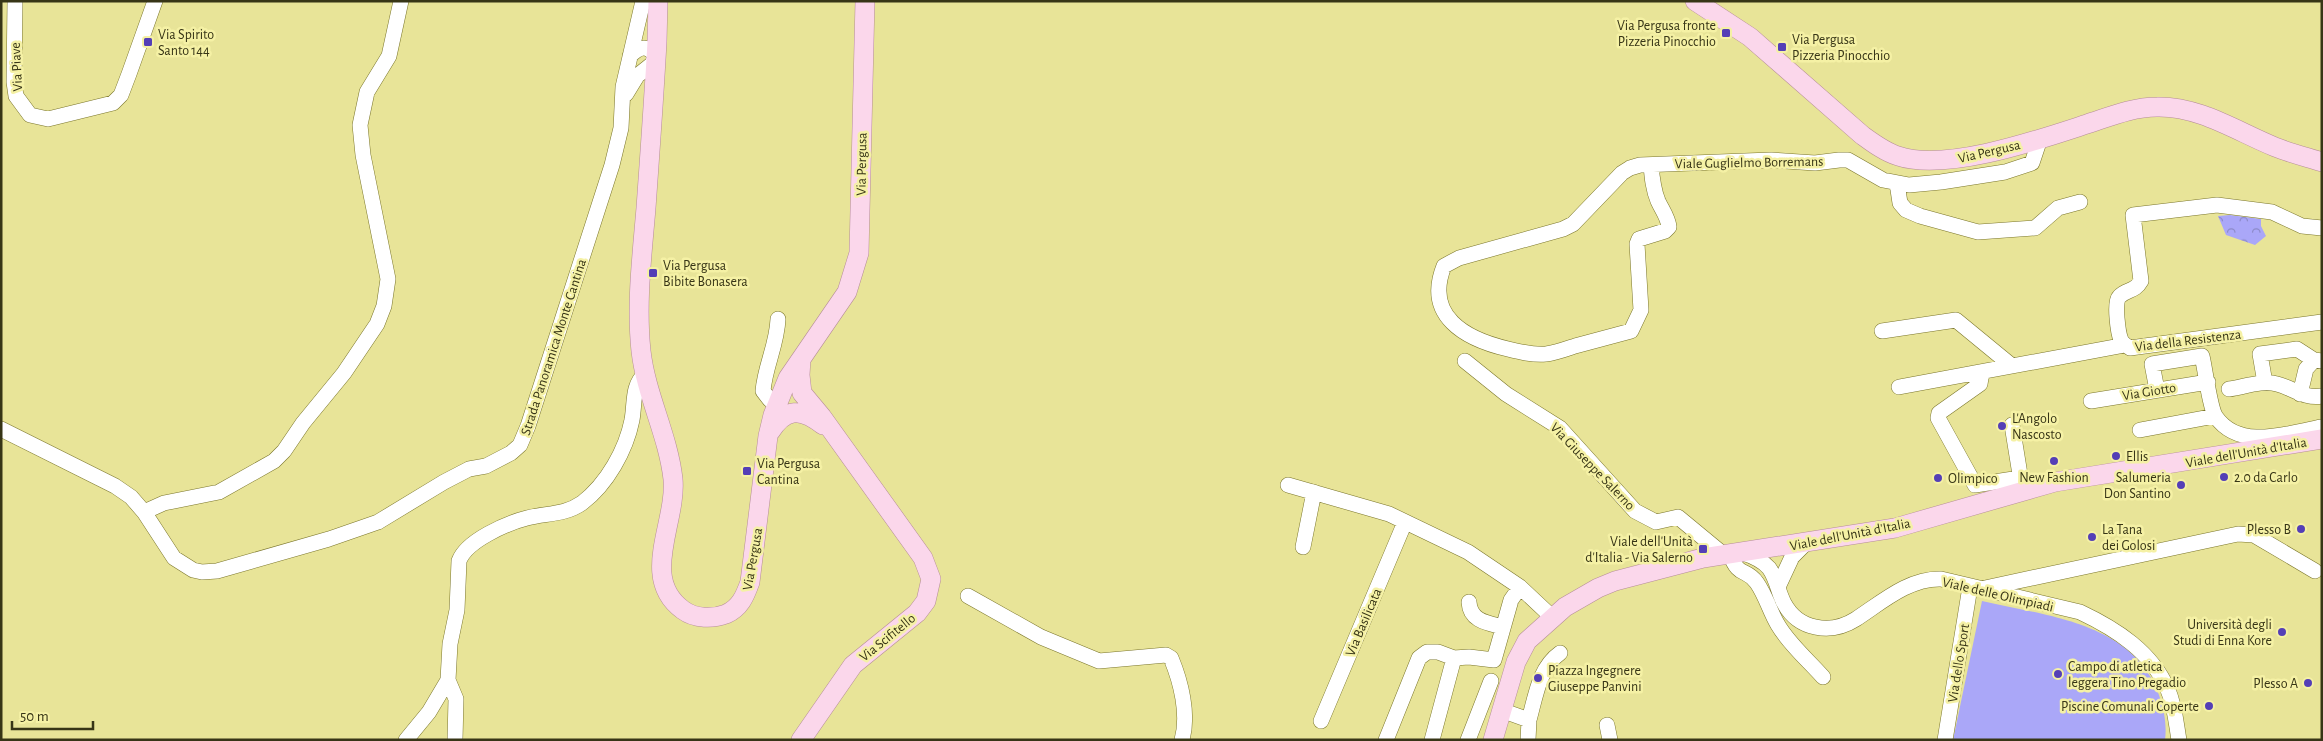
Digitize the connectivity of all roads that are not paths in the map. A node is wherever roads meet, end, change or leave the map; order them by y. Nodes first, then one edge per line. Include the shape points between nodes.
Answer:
1 (15, 1) edge
2 (155, 1) edge
3 (401, 1) edge
4 (643, 1) edge
5 (658, 1) edge
6 (865, 1) edge
7 (1695, 1) edge
8 (630, 56) junction
9 (656, 56) junction
10 (628, 90) junction
11 (653, 96) junction
12 (623, 105) junction
13 (2040, 139) junction
14 (2322, 162) edge
15 (1651, 165) junction
16 (1897, 183) junction
17 (2080, 202) dead end
18 (2322, 228) edge
19 (778, 320) dead end
20 (2322, 322) edge
21 (1882, 331) dead end
22 (2125, 345) junction
23 (801, 358) junction
24 (1465, 361) dead end
25 (2318, 361) edge
26 (2012, 366) junction
27 (1982, 372) junction
28 (645, 374) junction
29 (2208, 382) junction
30 (2265, 383) junction
31 (1899, 387) dead end
32 (2230, 389) dead end
33 (2157, 390) junction
34 (2300, 394) junction
35 (2322, 396) edge
36 (779, 398) junction
37 (2091, 401) dead end
38 (806, 407) junction
39 (2215, 416) junction
40 (2012, 424) dead end
41 (2322, 427) edge
42 (1, 429) edge
43 (2140, 430) dead end
44 (768, 436) junction
45 (2322, 439) edge
46 (2021, 484) junction
47 (1288, 485) dead end
48 (1314, 492) junction
49 (144, 512) junction
50 (1405, 522) junction
51 (1303, 547) dead end
52 (1732, 554) junction
53 (1776, 557) junction
54 (2315, 570) dead end
55 (1520, 587) junction
56 (1976, 588) junction
57 (968, 596) dead end
58 (1469, 602) dead end
59 (1552, 617) junction
60 (1503, 627) junction
61 (1560, 653) dead end
62 (1454, 658) junction
63 (1823, 677) dead end
64 (448, 680) junction
65 (1491, 681) dead end
66 (1502, 710) junction
67 (1530, 720) junction
68 (1321, 721) dead end
69 (1607, 724) dead end
70 (406, 740) edge
71 (455, 740) edge
72 (801, 740) edge
73 (1182, 740) edge
74 (1386, 740) edge
75 (1432, 740) edge
76 (1468, 740) edge
77 (1493, 740) edge
78 (1528, 740) edge
79 (1610, 740) edge
80 (1945, 740) edge
81 (2179, 740) edge

1 - 2 street, Via Piave via 16,96 30,115 48,120 113,104 120,94
3 - 49 street via 389,56 367,92 360,125 388,279 384,306 377,324 344,373 274,461 218,492 164,503
4 - 8 street
5 - 9 main road, Via Pergusa
6 - 23 main road, Via Pergusa via 859,253 847,292
7 - 13 main road, Via Pergusa via 1750,37 1862,135 1898,156 1933,162
8 - 9 street via 638,48 644,48
8 - 12 street via 623,87
9 - 10 street
9 - 11 main road, Via Pergusa
10 - 11 street via 642,87
10 - 12 street
11 - 28 main road, Via Pergusa via 638,299
12 - 49 street, Strada Panoramica Monte Cantina via 612,165 554,348 528,426 520,444 511,453 486,466 469,469 378,522 217,571 193,570 174,558
13 - 14 main road, Via Pergusa via 2128,110 2158,106 2200,114 2274,146
13 - 16 street, Viale Guglielmo Borremans via 2032,163 2005,172 1941,182
15 - 15 street, Viale Guglielmo Borremans via 1630,168 1622,173 1573,224 1459,258 1444,266 1438,294 1452,322 1462,332 1493,345 1533,355 1548,354 1631,331 1641,310 1639,238 1665,231 1668,227 1653,187
15 - 16 street, Viale Guglielmo Borremans via 1848,160 1883,180
16 - 17 street via 1900,203 1906,210 1978,232 2035,228 2058,208
18 - 22 street, Via della Resistenza via 2302,226 2272,212 2217,205 2132,215 2141,282 2118,297 2115,303 2121,339
19 - 36 street via 778,338 764,377 763,391 770,400
20 - 22 street, Via della Resistenza via 2147,348
21 - 26 street via 1956,320
22 - 26 street
23 - 36 main road, Via Pergusa
23 - 38 main road via 800,375
24 - 52 street, Via Giuseppe Salerno via 1506,394 1560,428 1635,511 1656,522 1678,517
25 - 30 street via 2297,349 2260,354
25 - 34 street via 2306,369
26 - 27 street
27 - 31 street
27 - 46 street via 1980,384 1939,413 1938,418 1975,485
28 - 44 main road, Via Pergusa via 669,452 673,481 673,500 660,568 667,595 687,613 715,617 732,610 745,597 756,547
28 - 64 street via 638,379 632,420 620,454 591,495 564,512 527,518 504,527 470,546 460,556
29 - 33 street, Via Giotto
29 - 33 street via 2202,356 2152,364
29 - 39 street
30 - 32 street
30 - 34 street
33 - 37 street, Via Giotto
34 - 35 street via 2311,398
36 - 38 main road via 799,396
36 - 44 main road, Via Pergusa
38 - 44 main road via 782,417
38 - 72 main road, Via Scifitello via 822,417 923,558 929,568 931,588 917,613 853,665
39 - 41 street via 2232,432 2255,438
39 - 43 street
40 - 46 street
42 - 49 street, Strada Panoramica Monte Cantina via 115,486
45 - 46 main road, Viale dell'Unità d'Italia via 2055,482
46 - 53 main road, Viale dell'Unità d'Italia via 1895,528 1806,543
47 - 48 street
48 - 50 street via 1389,514
48 - 51 street
50 - 55 street via 1468,552
50 - 68 street, Via Basilicata
52 - 53 main road, Viale dell'Unità d'Italia
52 - 59 main road, Viale dell'Unità d'Italia via 1615,582 1581,598
52 - 63 street via 1735,567 1758,584 1788,639
53 - 56 street, Viale delle Olimpiadi via 1778,587 1783,602 1796,619 1823,629 1844,626 1908,585 1929,579
54 - 56 street via 2254,535 2238,534
55 - 59 street
55 - 60 street via 1511,600
56 - 80 street, Via dello Sport
56 - 81 street, Viale delle Olimpiadi via 2080,612 2123,636 2157,670 2169,691
57 - 73 street via 1041,637 1099,661 1166,655 1171,658 1183,701 1185,721
58 - 60 street via 1474,617
59 - 66 main road, Viale dell'Unità d'Italia via 1522,649
60 - 62 street via 1494,660
61 - 67 street via 1550,660 1540,678
62 - 74 street via 1438,652 1427,652 1419,658
62 - 75 street
64 - 70 street via 429,712
64 - 71 street via 456,698
65 - 76 street
66 - 67 street
66 - 77 main road, Viale dell'Unità d'Italia
67 - 78 street
69 - 79 street

